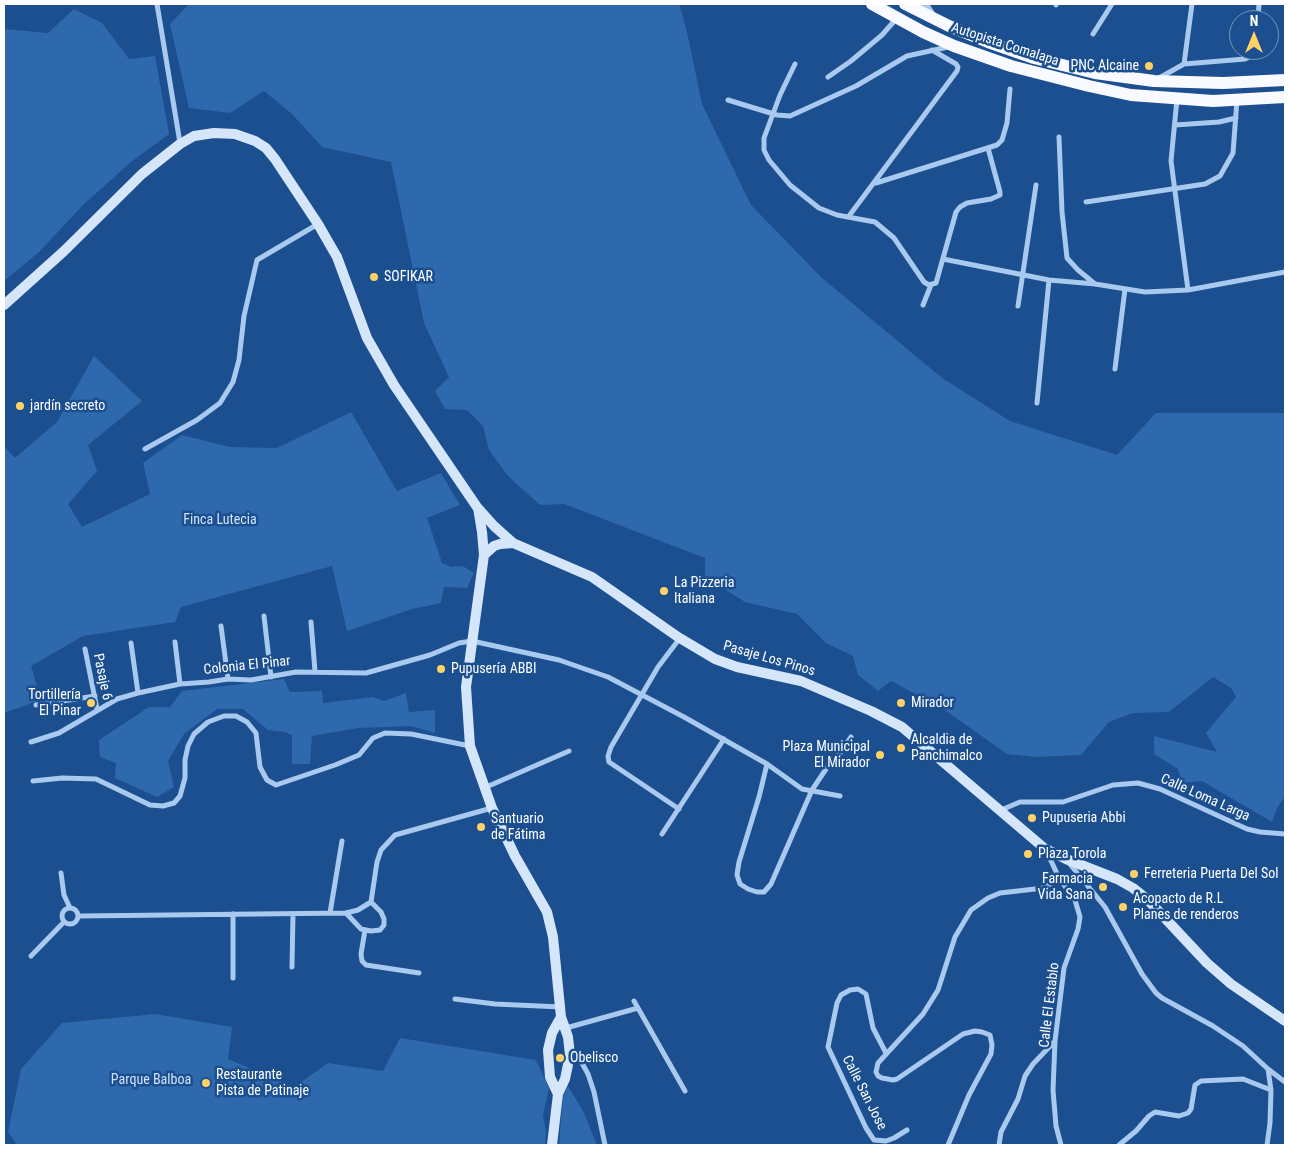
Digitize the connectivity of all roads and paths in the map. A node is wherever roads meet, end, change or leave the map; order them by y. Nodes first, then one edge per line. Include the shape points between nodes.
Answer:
1 (157, 4) edge
2 (872, 4) edge
3 (905, 4) edge
4 (924, 4) edge
5 (1112, 4) edge
6 (1192, 4) edge
7 (897, 18) junction
8 (933, 18) junction
9 (1093, 34) dead end
10 (954, 46) junction
11 (932, 50) junction
12 (1233, 60) edge
13 (794, 64) dead end
14 (1184, 64) junction
15 (828, 77) dead end
16 (1285, 80) edge
17 (1154, 81) junction
18 (1010, 89) dead end
19 (1285, 97) edge
20 (1177, 99) junction
21 (728, 100) dead end
22 (1238, 100) junction
23 (772, 114) junction
24 (1236, 118) junction
25 (1174, 125) junction
26 (1059, 137) dead end
27 (180, 144) junction
28 (988, 148) junction
29 (875, 184) junction
30 (1036, 185) dead end
31 (1176, 189) junction
32 (1086, 202) dead end
33 (849, 216) junction
34 (318, 224) junction
35 (944, 259) junction
36 (1285, 272) edge
37 (1022, 276) junction
38 (1049, 280) junction
39 (1095, 284) junction
40 (931, 285) junction
41 (1125, 289) junction
42 (1188, 290) junction
43 (4, 305) edge
44 (923, 305) dead end
45 (1018, 306) dead end
46 (1115, 369) dead end
47 (1037, 403) dead end
48 (145, 449) dead end
49 (477, 507) junction
50 (513, 543) junction
51 (484, 555) junction
52 (264, 616) dead end
53 (311, 622) dead end
54 (221, 626) dead end
55 (680, 638) junction
56 (472, 641) junction
57 (175, 642) dead end
58 (130, 643) dead end
59 (85, 649) dead end
60 (315, 671) junction
61 (271, 677) junction
62 (228, 679) junction
63 (180, 684) junction
64 (138, 693) junction
65 (642, 695) junction
66 (95, 696) junction
67 (36, 705) dead end
68 (98, 709) junction
69 (851, 737) dead end
70 (724, 739) junction
71 (31, 742) dead end
72 (470, 746) junction
73 (569, 751) dead end
74 (767, 764) junction
75 (33, 781) dead end
76 (484, 788) junction
77 (812, 790) junction
78 (840, 796) dead end
79 (492, 808) junction
80 (679, 809) junction
81 (1001, 811) junction
82 (662, 834) dead end
83 (1285, 834) edge
84 (342, 841) dead end
85 (1044, 848) junction
86 (1083, 872) junction
87 (61, 873) dead end
88 (1059, 878) junction
89 (370, 902) junction
90 (70, 908) junction
91 (330, 913) junction
92 (346, 913) junction
93 (233, 914) junction
94 (293, 914) junction
95 (79, 916) junction
96 (64, 922) junction
97 (365, 930) junction
98 (31, 956) dead end
99 (292, 967) dead end
100 (419, 973) dead end
101 (233, 978) dead end
102 (455, 999) dead end
103 (634, 1001) dead end
104 (638, 1008) junction
105 (561, 1012) junction
106 (1285, 1021) edge
107 (566, 1028) junction
108 (1055, 1041) junction
109 (886, 1053) junction
110 (570, 1055) junction
111 (1268, 1069) junction
112 (1285, 1082) edge
113 (1271, 1090) junction
114 (685, 1091) dead end
115 (558, 1094) junction
116 (907, 1130) dead end
117 (875, 1143) edge
118 (552, 1145) edge
119 (605, 1145) edge
120 (948, 1145) edge
121 (999, 1145) edge
122 (1061, 1145) edge
123 (1119, 1145) edge
124 (1267, 1145) edge

1 - 27 street
2 - 7 highway, Autopista Comalapa
3 - 8 highway, Autopista Comalapa
4 - 8 street
5 - 9 street
6 - 14 street
7 - 10 highway, Autopista Comalapa
7 - 15 street via 882,35
8 - 17 highway, Autopista Comalapa via 1034,58 1094,73
10 - 11 street
10 - 20 highway, Autopista Comalapa via 1055,78 1131,95
11 - 23 street via 907,56 856,86 790,116
11 - 29 street via 956,64 957,71
12 - 14 street
13 - 23 street
14 - 17 street
16 - 17 highway, Autopista Comalapa via 1223,84
18 - 28 street via 1002,140
19 - 22 highway, Autopista Comalapa
20 - 22 highway, Autopista Comalapa
20 - 25 street
21 - 23 street
22 - 24 street
23 - 33 street via 764,138 764,150 769,160 790,185 820,208
24 - 25 street
24 - 31 street via 1233,153 1220,176 1205,184
25 - 31 street via 1171,161
26 - 39 street via 1067,258
27 - 34 main road, Pasaje Los Pinos via 194,136 214,133 236,134 255,141 275,159
27 - 43 main road, Pasaje Los Pinos via 142,174
28 - 29 street
28 - 35 street via 1000,195 960,207 950,228
29 - 33 street
30 - 37 street
31 - 32 street
31 - 42 street
33 - 40 street via 876,222 894,238 924,282
34 - 48 street via 256,260 239,360 233,382 220,403
34 - 49 main road, Pasaje Los Pinos via 337,257 372,348
35 - 37 street
35 - 40 street via 936,283
36 - 42 street
37 - 38 street
37 - 45 street
38 - 39 street
38 - 47 street
39 - 41 street
40 - 44 street
41 - 42 street
41 - 46 street
49 - 50 main road, Pasaje Los Pinos
49 - 51 main road
50 - 51 main road via 494,546
50 - 55 main road, Pasaje Los Pinos via 592,577
51 - 56 main road
52 - 61 street
53 - 60 street
54 - 62 street
55 - 65 street
55 - 81 main road, Pasaje Los Pinos via 731,665 801,680 888,719 908,731
56 - 60 street, Colonia El Pinar via 366,673
56 - 65 street via 559,660 608,677
56 - 72 main road via 466,687
57 - 63 street
58 - 64 street
59 - 66 street, Pasaje 6
60 - 61 street, Colonia El Pinar
61 - 62 street, Colonia El Pinar
62 - 63 street, Colonia El Pinar
63 - 64 street, Colonia El Pinar
64 - 68 street, Colonia El Pinar
65 - 70 street
65 - 80 street via 611,747 609,762
66 - 67 street
66 - 68 street, Pasaje 6
68 - 71 street, Colonia El Pinar via 59,733
69 - 77 street
70 - 74 street
70 - 80 street
72 - 75 street via 411,734 385,734 373,738 359,755 276,784 267,780 260,767 256,733 247,722 236,716 224,716 208,722 194,734 188,746 180,796 174,803 150,805 96,778
72 - 76 main road
73 - 76 street
74 - 77 street via 802,789
74 - 77 street via 739,862 740,884 748,890 764,892 771,884
76 - 79 main road
77 - 78 street
79 - 89 street via 395,835 384,845 379,856
79 - 105 main road via 547,912 556,950
80 - 82 street
81 - 83 street, Calle Loma Larga via 1020,802 1063,802 1113,785 1138,783 1167,792 1248,829
81 - 85 main road, Pasaje Los Pinos
84 - 91 street
85 - 86 main road, Pasaje Los Pinos
85 - 88 street, Calle El Establo
86 - 106 main road, Pasaje Los Pinos via 1117,879 1133,888 1207,963 1231,984
86 - 111 street via 1156,993 1213,1026
87 - 90 street via 64,895
88 - 108 street, Calle El Establo via 1075,900 1080,917 1064,968
88 - 109 street via 1044,888 1000,893 971,910 955,938 938,990 922,1014
89 - 92 street
89 - 97 street via 381,912 384,925 380,930
90 - 95 street
90 - 96 street via 63,911
91 - 92 street
91 - 94 street
92 - 97 street
93 - 94 street
93 - 95 street
93 - 101 street
94 - 99 street
95 - 96 street via 71,925
96 - 98 street
97 - 100 street via 361,954 366,965
102 - 105 street
103 - 104 street
104 - 107 street
104 - 114 street
105 - 107 main road
105 - 115 main road via 548,1050 550,1078
107 - 110 main road
108 - 121 street via 1026,1076 1001,1132
108 - 122 street, Calle El Establo via 1053,1090
109 - 117 street, Calle San Jose via 873,1028 866,994 858,988 841,995 828,1047
109 - 120 street via 876,1072 882,1078 893,1080 963,1034 975,1031 990,1035 991,1054
110 - 115 main road via 565,1080
110 - 119 street via 582,1063 588,1074
111 - 112 street
111 - 113 street
113 - 123 street via 1243,1079 1201,1080 1195,1085 1192,1108 1188,1113 1179,1116 1155,1112
113 - 124 street
115 - 118 main road
116 - 117 street, Calle San Jose via 894,1138

